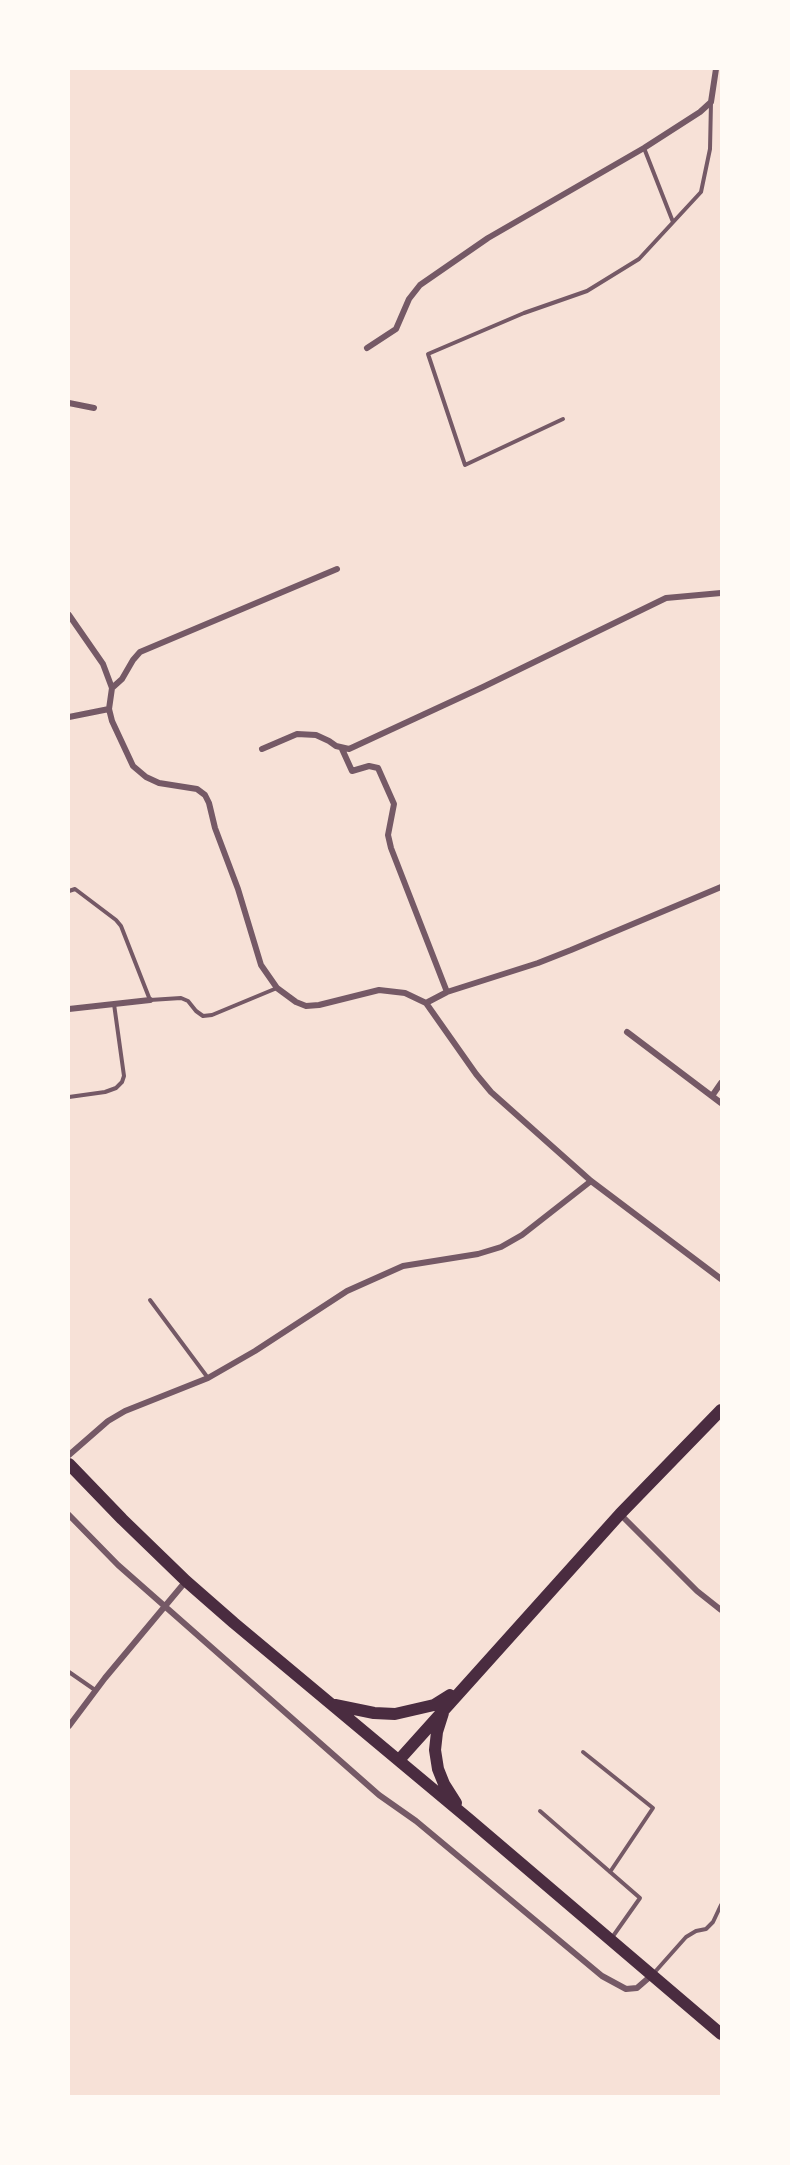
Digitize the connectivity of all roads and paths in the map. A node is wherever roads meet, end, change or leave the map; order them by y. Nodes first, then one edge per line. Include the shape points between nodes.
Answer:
1 (716, 69) edge
2 (711, 102) junction
3 (644, 148) junction
4 (673, 222) junction
5 (367, 348) dead end
6 (69, 403) edge
7 (94, 408) dead end
8 (563, 419) dead end
9 (337, 569) dead end
10 (721, 593) edge
11 (69, 615) edge
12 (112, 688) junction
13 (109, 709) junction
14 (69, 717) edge
15 (262, 749) dead end
16 (342, 749) junction
17 (721, 887) edge
18 (69, 891) edge
19 (277, 988) junction
20 (447, 992) junction
21 (150, 1000) junction
22 (426, 1003) junction
23 (114, 1005) junction
24 (69, 1009) edge
25 (627, 1032) dead end
26 (721, 1083) edge
27 (712, 1096) junction
28 (69, 1097) edge
29 (721, 1103) edge
30 (591, 1181) junction
31 (721, 1279) edge
32 (150, 1300) dead end
33 (208, 1378) junction
34 (721, 1410) edge
35 (69, 1455) edge
36 (69, 1464) edge
37 (620, 1514) junction
38 (69, 1515) edge
39 (186, 1581) junction
40 (165, 1606) junction
41 (721, 1610) edge
42 (69, 1672) edge
43 (463, 1688) junction
44 (96, 1690) junction
45 (331, 1704) junction
46 (446, 1706) junction
47 (69, 1726) edge
48 (583, 1752) dead end
49 (399, 1760) junction
50 (540, 1811) dead end
51 (470, 1820) junction
52 (610, 1872) junction
53 (721, 1905) edge
54 (611, 1940) junction
55 (652, 1975) junction
56 (721, 2034) edge

1 - 2 street
2 - 3 street
2 - 4 lane via 710,149 701,192
3 - 4 lane
3 - 5 street via 488,238 420,285 396,329
4 - 8 lane via 639,259 587,291 428,354 465,465
6 - 7 street
9 - 12 street via 140,652
10 - 16 street via 666,598 378,737
11 - 12 street via 103,664
12 - 13 street
13 - 14 street
13 - 19 street via 133,766 146,777 197,789 205,795 261,965
15 - 16 street via 297,734 316,735
16 - 20 street via 352,771 369,766 378,768 394,804 388,835 391,848
17 - 20 street via 538,963
18 - 21 lane via 75,889 121,926
19 - 21 lane via 203,1016 181,998
19 - 22 street via 306,1006 379,990 405,993
20 - 22 street
21 - 23 street
22 - 30 street via 491,1092
23 - 24 street
23 - 28 lane via 122,1082 105,1092
25 - 27 street
26 - 27 street
27 - 29 street
30 - 31 street
30 - 33 street via 522,1235 501,1246 478,1254 403,1266 378,1276 346,1291
32 - 33 lane
33 - 35 street via 108,1421
34 - 37 main road
36 - 39 main road
37 - 41 street
37 - 43 main road
38 - 40 street
39 - 40 street
39 - 45 main road
40 - 44 street
40 - 55 street via 379,1795 416,1821 602,1976 627,1989 637,1988
42 - 44 lane
43 - 45 main road via 434,1705 395,1714
43 - 46 main road
44 - 47 street
45 - 49 main road
46 - 49 main road
46 - 51 main road via 437,1732 438,1769
48 - 52 lane via 653,1808
49 - 51 main road
50 - 52 lane
51 - 54 main road
52 - 54 lane via 640,1898
53 - 55 lane via 713,1922 686,1937
54 - 55 main road
55 - 56 main road

